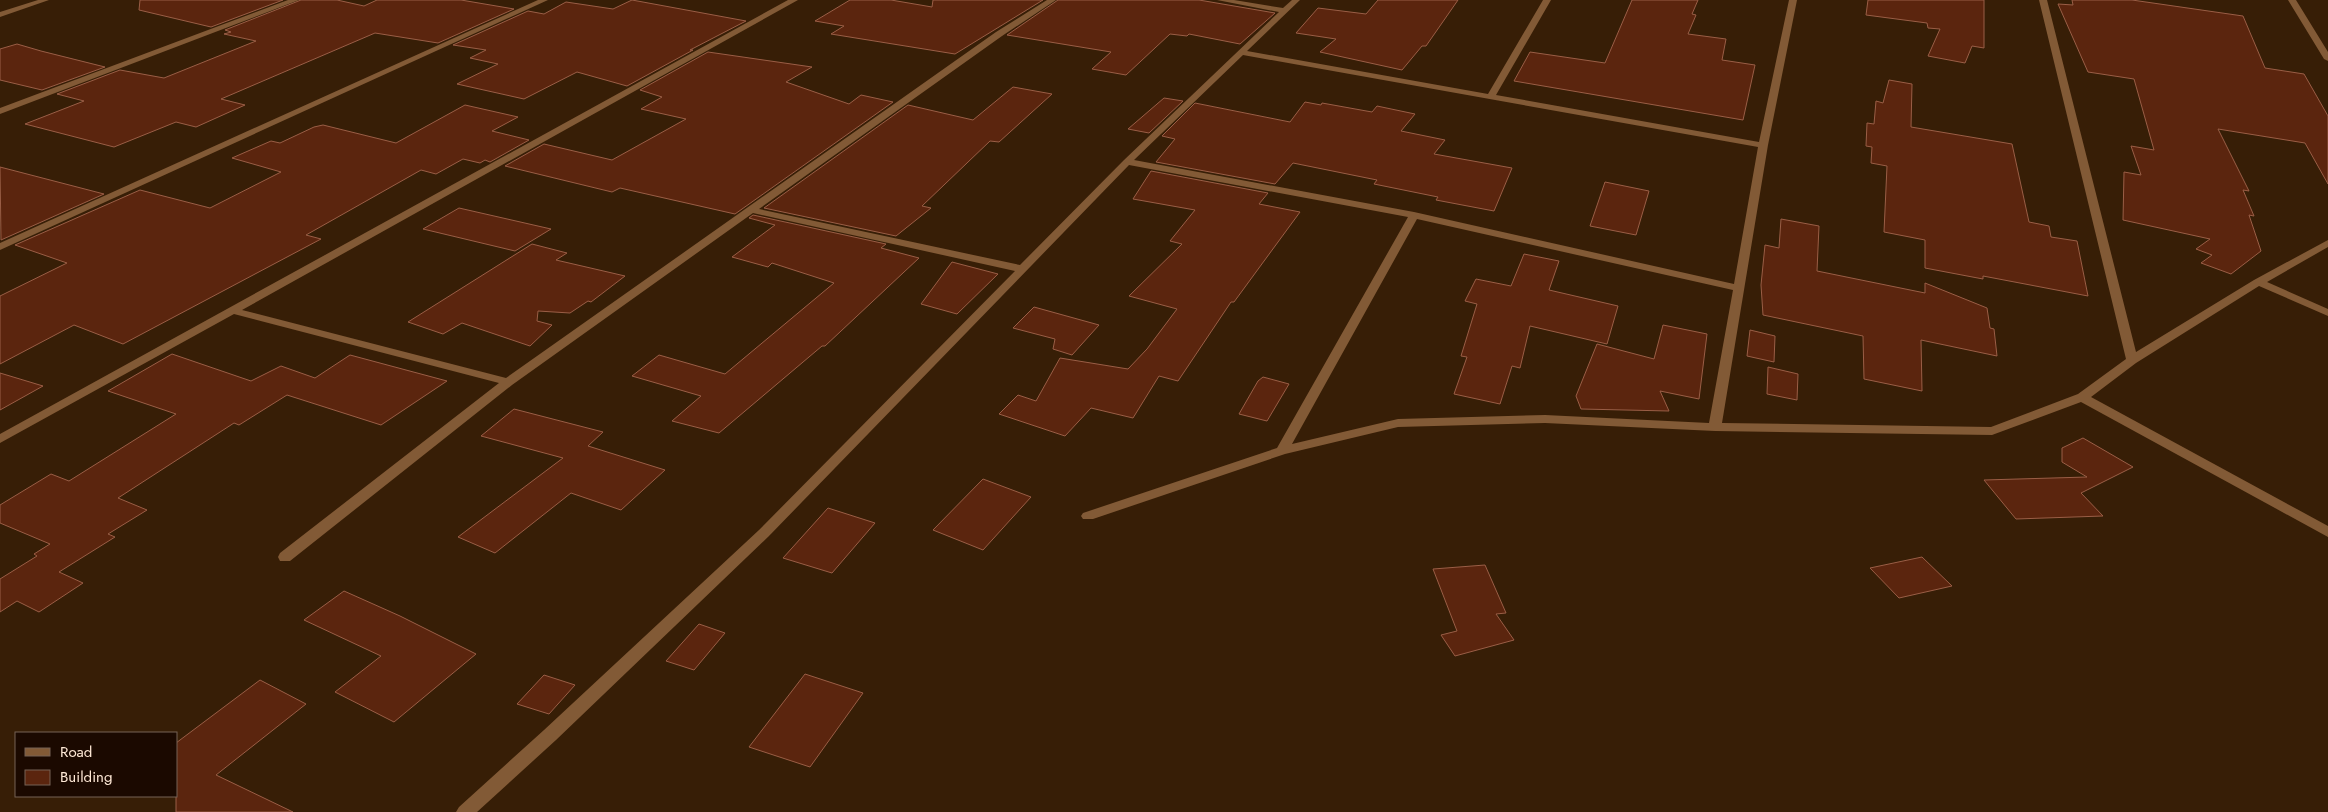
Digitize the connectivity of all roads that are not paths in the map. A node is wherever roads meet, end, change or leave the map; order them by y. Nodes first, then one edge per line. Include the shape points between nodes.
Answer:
1 (45, 0) edge
2 (295, 0) edge
3 (544, 0) edge
4 (794, 0) edge
5 (1052, 0) edge
6 (1222, 0) edge
7 (1296, 0) edge
8 (1547, 0) edge
9 (1793, 0) edge
10 (2043, 0) edge
11 (2292, 0) edge
12 (1286, 11) junction
13 (0, 15) edge
14 (1243, 53) junction
15 (2328, 59) edge
16 (1491, 96) junction
17 (0, 111) edge
18 (1763, 145) junction
19 (1127, 162) junction
20 (751, 210) junction
21 (1414, 215) junction
22 (2328, 243) edge
23 (0, 247) edge
24 (1022, 269) junction
25 (2258, 282) junction
26 (1739, 288) junction
27 (234, 311) junction
28 (2328, 313) edge
29 (2132, 360) junction
30 (508, 382) junction
31 (2082, 398) junction
32 (1715, 427) junction
33 (0, 439) edge
34 (1282, 451) junction
35 (1088, 516) dead end
36 (2328, 532) edge
37 (285, 557) dead end
38 (465, 812) edge

1 - 13 street
2 - 17 street
3 - 23 street
4 - 27 street
5 - 20 street
6 - 12 street
7 - 12 street
8 - 16 street
9 - 18 street
10 - 29 street
11 - 15 street
12 - 14 street
14 - 16 street
14 - 19 street
16 - 18 street
18 - 26 street
19 - 21 street
19 - 24 street
20 - 24 street
20 - 30 street
21 - 26 street
21 - 34 street
22 - 25 street
24 - 38 street via 764,533
25 - 28 street
25 - 29 street
26 - 32 street
27 - 30 street
27 - 33 street
29 - 31 street
30 - 37 street
31 - 32 street via 1992,431
31 - 36 street
32 - 34 street via 1545,418 1398,423
34 - 35 street

